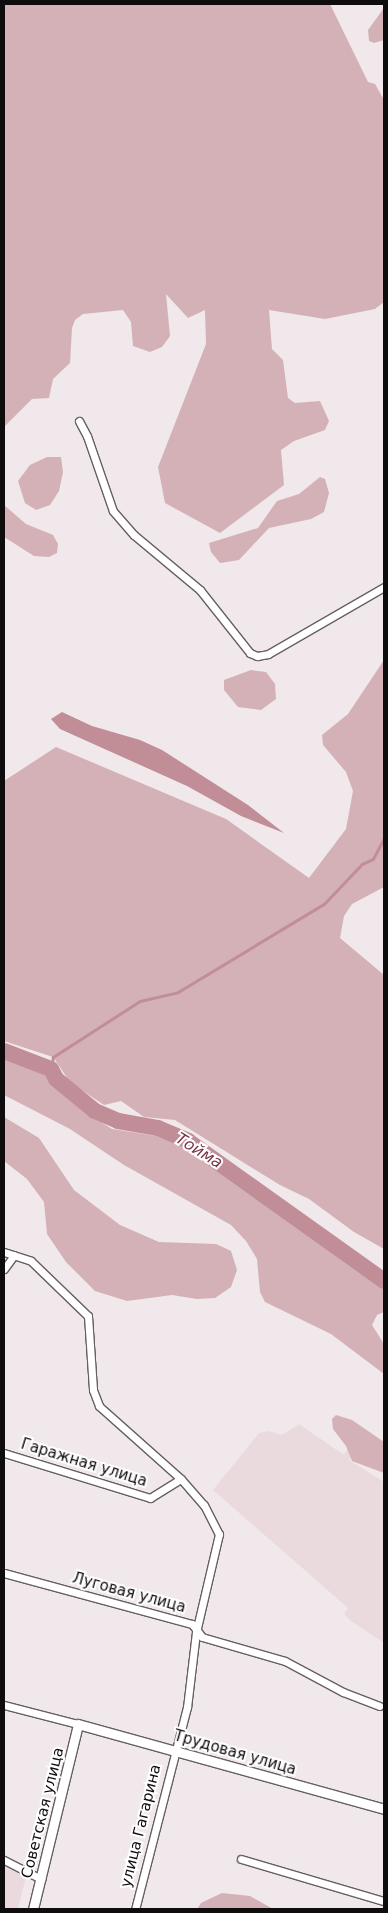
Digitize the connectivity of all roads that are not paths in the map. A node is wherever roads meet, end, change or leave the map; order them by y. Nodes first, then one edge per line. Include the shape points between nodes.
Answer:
1 (79, 421) dead end
2 (384, 587) edge
3 (4, 1252) edge
4 (14, 1255) junction
5 (4, 1269) edge
6 (4, 1452) edge
7 (181, 1478) junction
8 (4, 1573) edge
9 (196, 1632) junction
10 (4, 1706) edge
11 (379, 1706) dead end
12 (78, 1724) junction
13 (174, 1750) junction
14 (384, 1809) edge
15 (241, 1859) dead end
16 (4, 1860) edge
17 (41, 1879) junction
18 (384, 1901) edge
19 (33, 1909) edge
20 (134, 1909) edge

1 - 2 street via 113,511 134,535 200,590 250,653 268,654
3 - 4 street, улица Гагарина
4 - 5 street
4 - 7 street, улица Гагарина via 31,1261 88,1316 93,1390 99,1406
6 - 7 street, Гаражная улица via 150,1498
7 - 9 street, улица Гагарина via 204,1505 219,1534
8 - 9 street, Луговая улица via 192,1624
9 - 11 street, Луговая улица via 202,1638 285,1661 343,1692
9 - 13 street, улица Гагарина via 188,1707
10 - 12 street
12 - 13 street, Трудовая улица
12 - 17 street, Советская улица
13 - 14 street, Трудовая улица
13 - 20 street, улица Гагарина
15 - 18 street
16 - 17 street
17 - 19 street, Советская улица

